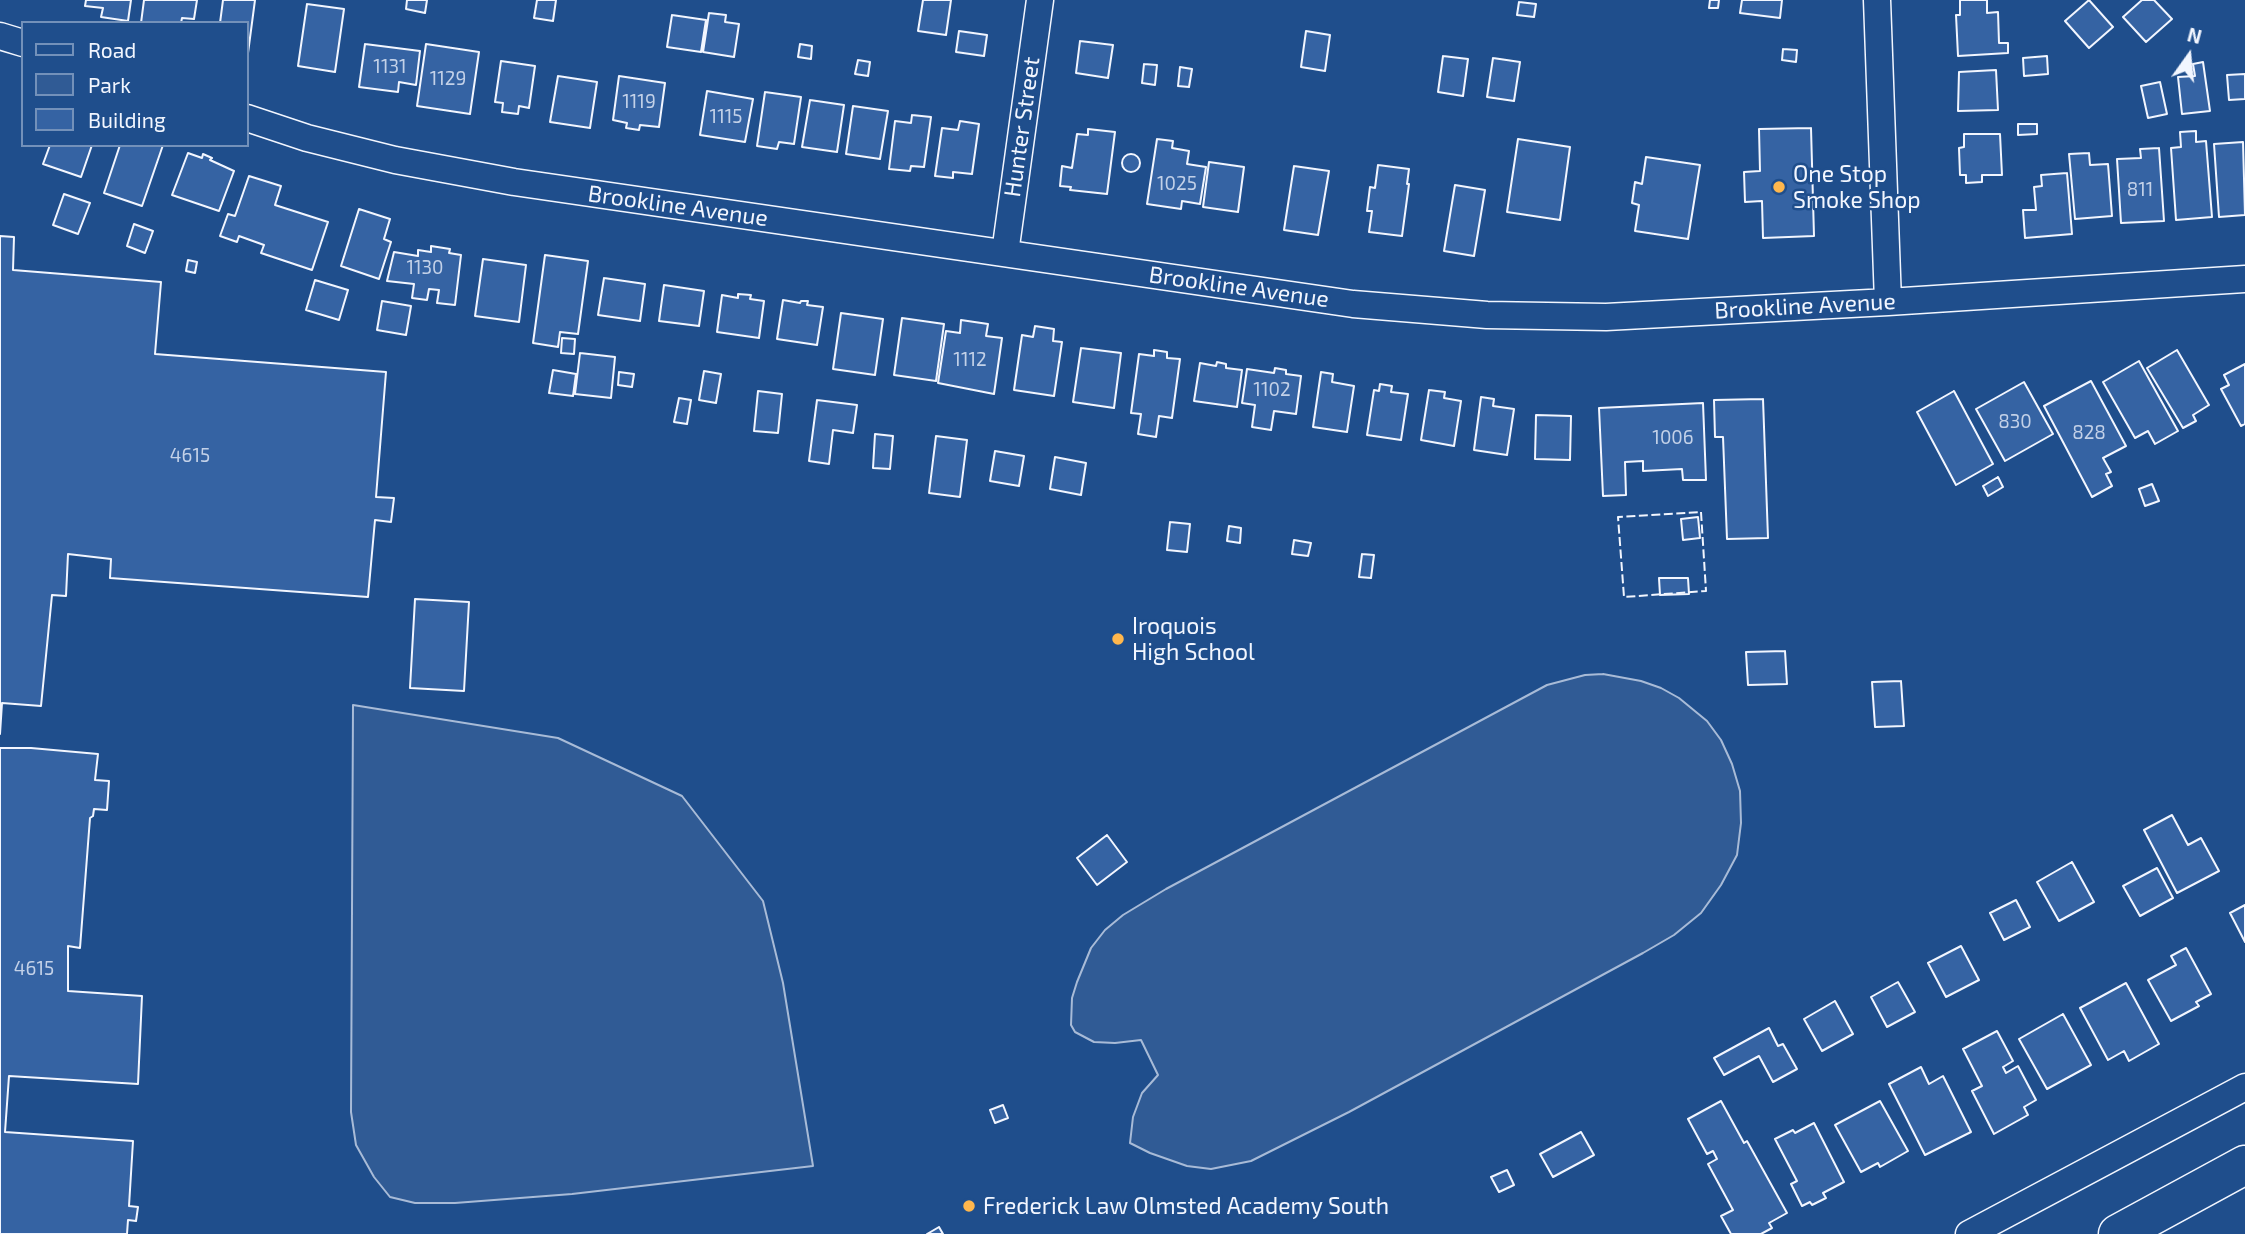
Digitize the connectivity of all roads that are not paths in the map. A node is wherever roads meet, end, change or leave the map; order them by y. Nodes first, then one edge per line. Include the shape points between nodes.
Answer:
1 (1040, 0) edge
2 (1877, 0) edge
3 (0, 36) edge
4 (21, 42) edge
5 (248, 118) edge
6 (1005, 253) junction
7 (2245, 279) edge
8 (1888, 302) junction
9 (2245, 1087) edge
10 (2245, 1165) edge
11 (1969, 1234) edge
12 (2118, 1234) edge

1 - 6 street, Hunter Street
2 - 8 street
3 - 4 street
5 - 6 street, Brookline Avenue via 395,160 514,182
6 - 8 street, Brookline Avenue via 1353,304 1487,315 1606,317
7 - 8 street, Brookline Avenue
9 - 11 street
10 - 12 main road

